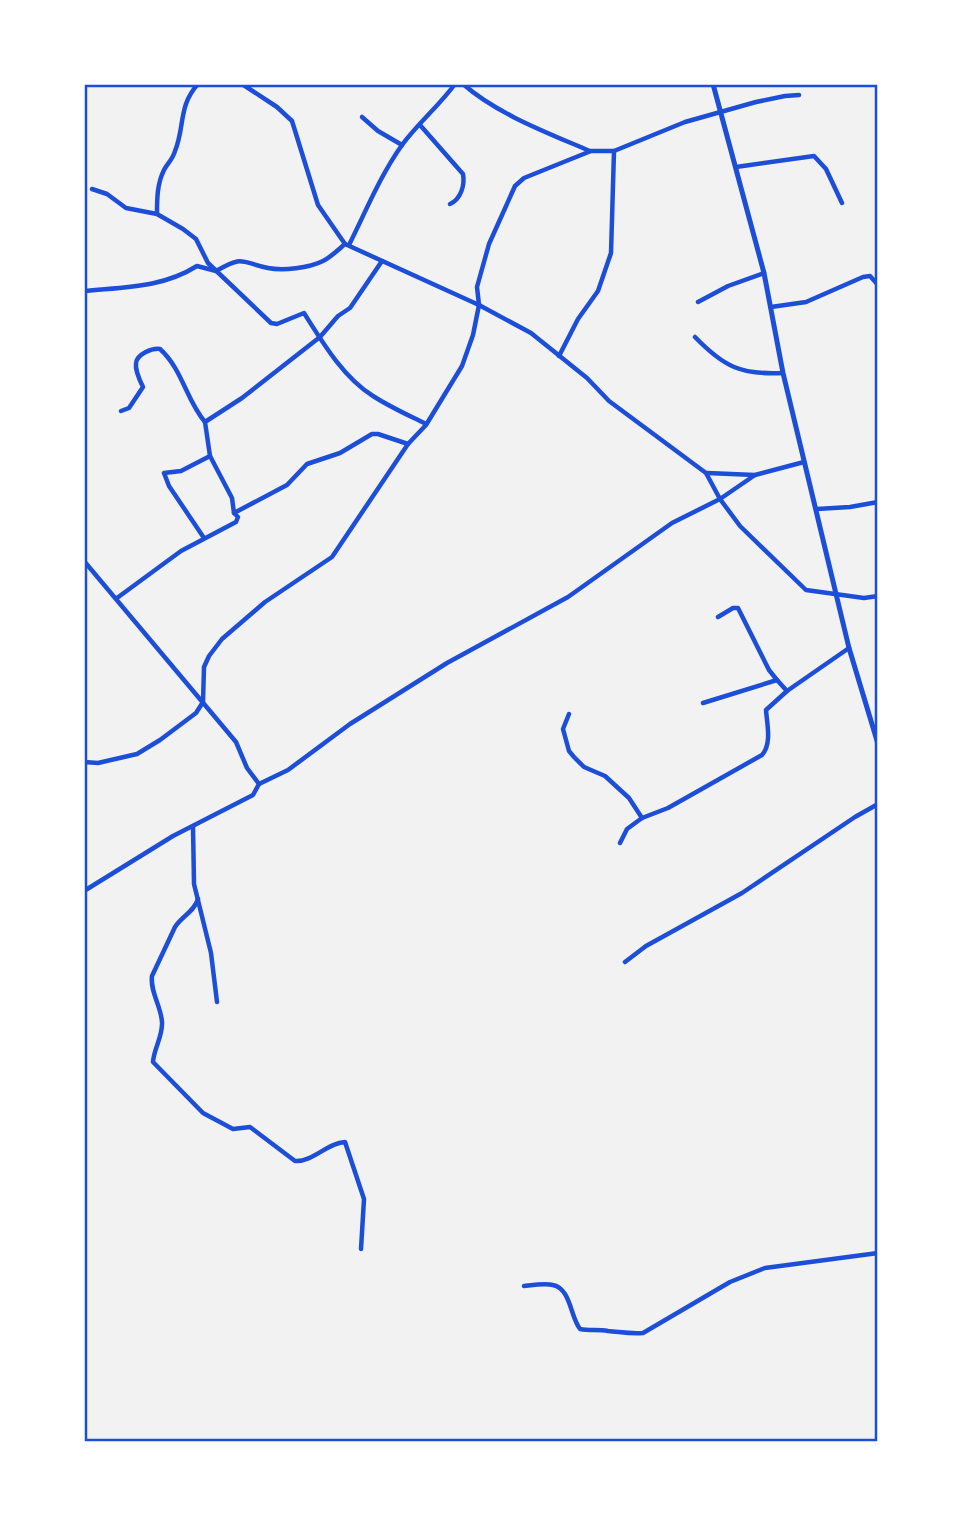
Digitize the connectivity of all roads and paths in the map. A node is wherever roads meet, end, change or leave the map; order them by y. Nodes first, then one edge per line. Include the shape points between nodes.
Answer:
1 (198, 84) edge
2 (242, 84) edge
3 (455, 84) edge
4 (463, 84) edge
5 (713, 84) edge
6 (799, 95) dead end
7 (720, 114) junction
8 (362, 117) dead end
9 (420, 125) junction
10 (402, 145) junction
11 (591, 151) junction
12 (614, 151) junction
13 (736, 167) junction
14 (92, 189) dead end
15 (842, 203) dead end
16 (450, 204) dead end
17 (157, 214) junction
18 (347, 245) junction
19 (383, 261) junction
20 (216, 271) junction
21 (764, 273) junction
22 (878, 285) edge
23 (84, 291) edge
24 (698, 302) dead end
25 (479, 305) junction
26 (771, 307) junction
27 (320, 337) junction
28 (695, 337) dead end
29 (559, 356) junction
30 (783, 373) junction
31 (121, 411) dead end
32 (205, 422) junction
33 (426, 425) junction
34 (408, 444) junction
35 (210, 456) junction
36 (804, 462) junction
37 (706, 473) junction
38 (755, 475) junction
39 (720, 499) junction
40 (878, 502) edge
41 (817, 509) junction
42 (234, 513) junction
43 (204, 538) junction
44 (84, 561) edge
45 (838, 594) junction
46 (878, 596) edge
47 (117, 598) junction
48 (718, 617) dead end
49 (849, 648) junction
50 (777, 680) junction
51 (788, 691) junction
52 (203, 702) junction
53 (703, 703) dead end
54 (569, 714) dead end
55 (878, 744) edge
56 (84, 762) edge
57 (259, 784) junction
58 (878, 804) edge
59 (642, 818) junction
60 (193, 826) junction
61 (620, 843) dead end
62 (84, 891) edge
63 (198, 899) junction
64 (625, 962) dead end
65 (217, 1002) dead end
66 (361, 1249) dead end
67 (878, 1253) edge
68 (524, 1286) dead end

1 - 17 street via 188,95 176,149 163,171
2 - 18 street via 292,121 318,205
3 - 9 street
4 - 11 street via 480,99
5 - 7 street
6 - 7 street
7 - 12 street via 685,122
7 - 13 street
8 - 10 street
9 - 10 street
9 - 16 street via 463,174 463,188
10 - 18 street
11 - 12 street
11 - 25 street via 524,178 515,186 489,244 477,288
12 - 29 street via 611,253 598,291
13 - 15 street via 814,156
13 - 21 street
14 - 17 street via 126,208
17 - 20 street via 196,239
18 - 19 street
18 - 20 street via 314,264 270,269 242,260
19 - 25 street
19 - 27 street via 350,308
20 - 23 street via 197,266 153,284
20 - 27 street via 271,323 303,312
21 - 24 street
21 - 26 street
22 - 26 street via 870,276 863,277 806,302
25 - 29 street via 518,324
25 - 33 street via 462,366
26 - 30 street
27 - 32 street
27 - 33 street via 340,366 372,396
28 - 30 street via 737,370
29 - 37 street via 608,401
30 - 36 street
31 - 32 street via 129,408 142,387 136,360 148,350 160,349 180,373
32 - 35 street
33 - 34 street
34 - 42 street via 372,434 340,453 307,464 287,485
34 - 52 street via 332,557 265,602 222,639 204,667
35 - 42 street via 232,498
35 - 43 street via 181,471 164,473
36 - 38 street
36 - 41 street
37 - 38 street
37 - 39 street
38 - 39 street
39 - 45 street via 740,526 806,590
39 - 57 street via 672,523 568,597 447,663 288,770
40 - 41 street
41 - 45 street
42 - 43 street via 236,522
43 - 47 street
44 - 47 street
45 - 46 street
45 - 49 street
47 - 52 street
48 - 50 street via 733,608 741,611
49 - 51 street
49 - 55 street
50 - 51 street
50 - 53 street
51 - 59 street via 766,710 768,742 762,755
52 - 56 street via 196,713 137,754
52 - 57 street via 236,742
54 - 59 street via 563,729 569,751 584,767 606,776
57 - 60 street via 253,795
58 - 64 street
59 - 61 street via 627,829
60 - 62 street
60 - 63 street
63 - 65 street
63 - 66 street via 175,927 152,976 162,1021 153,1062 202,1113 233,1129 250,1127 295,1161 345,1142 364,1199
67 - 68 street via 765,1269 730,1282 643,1333 630,1335 580,1329 561,1289

